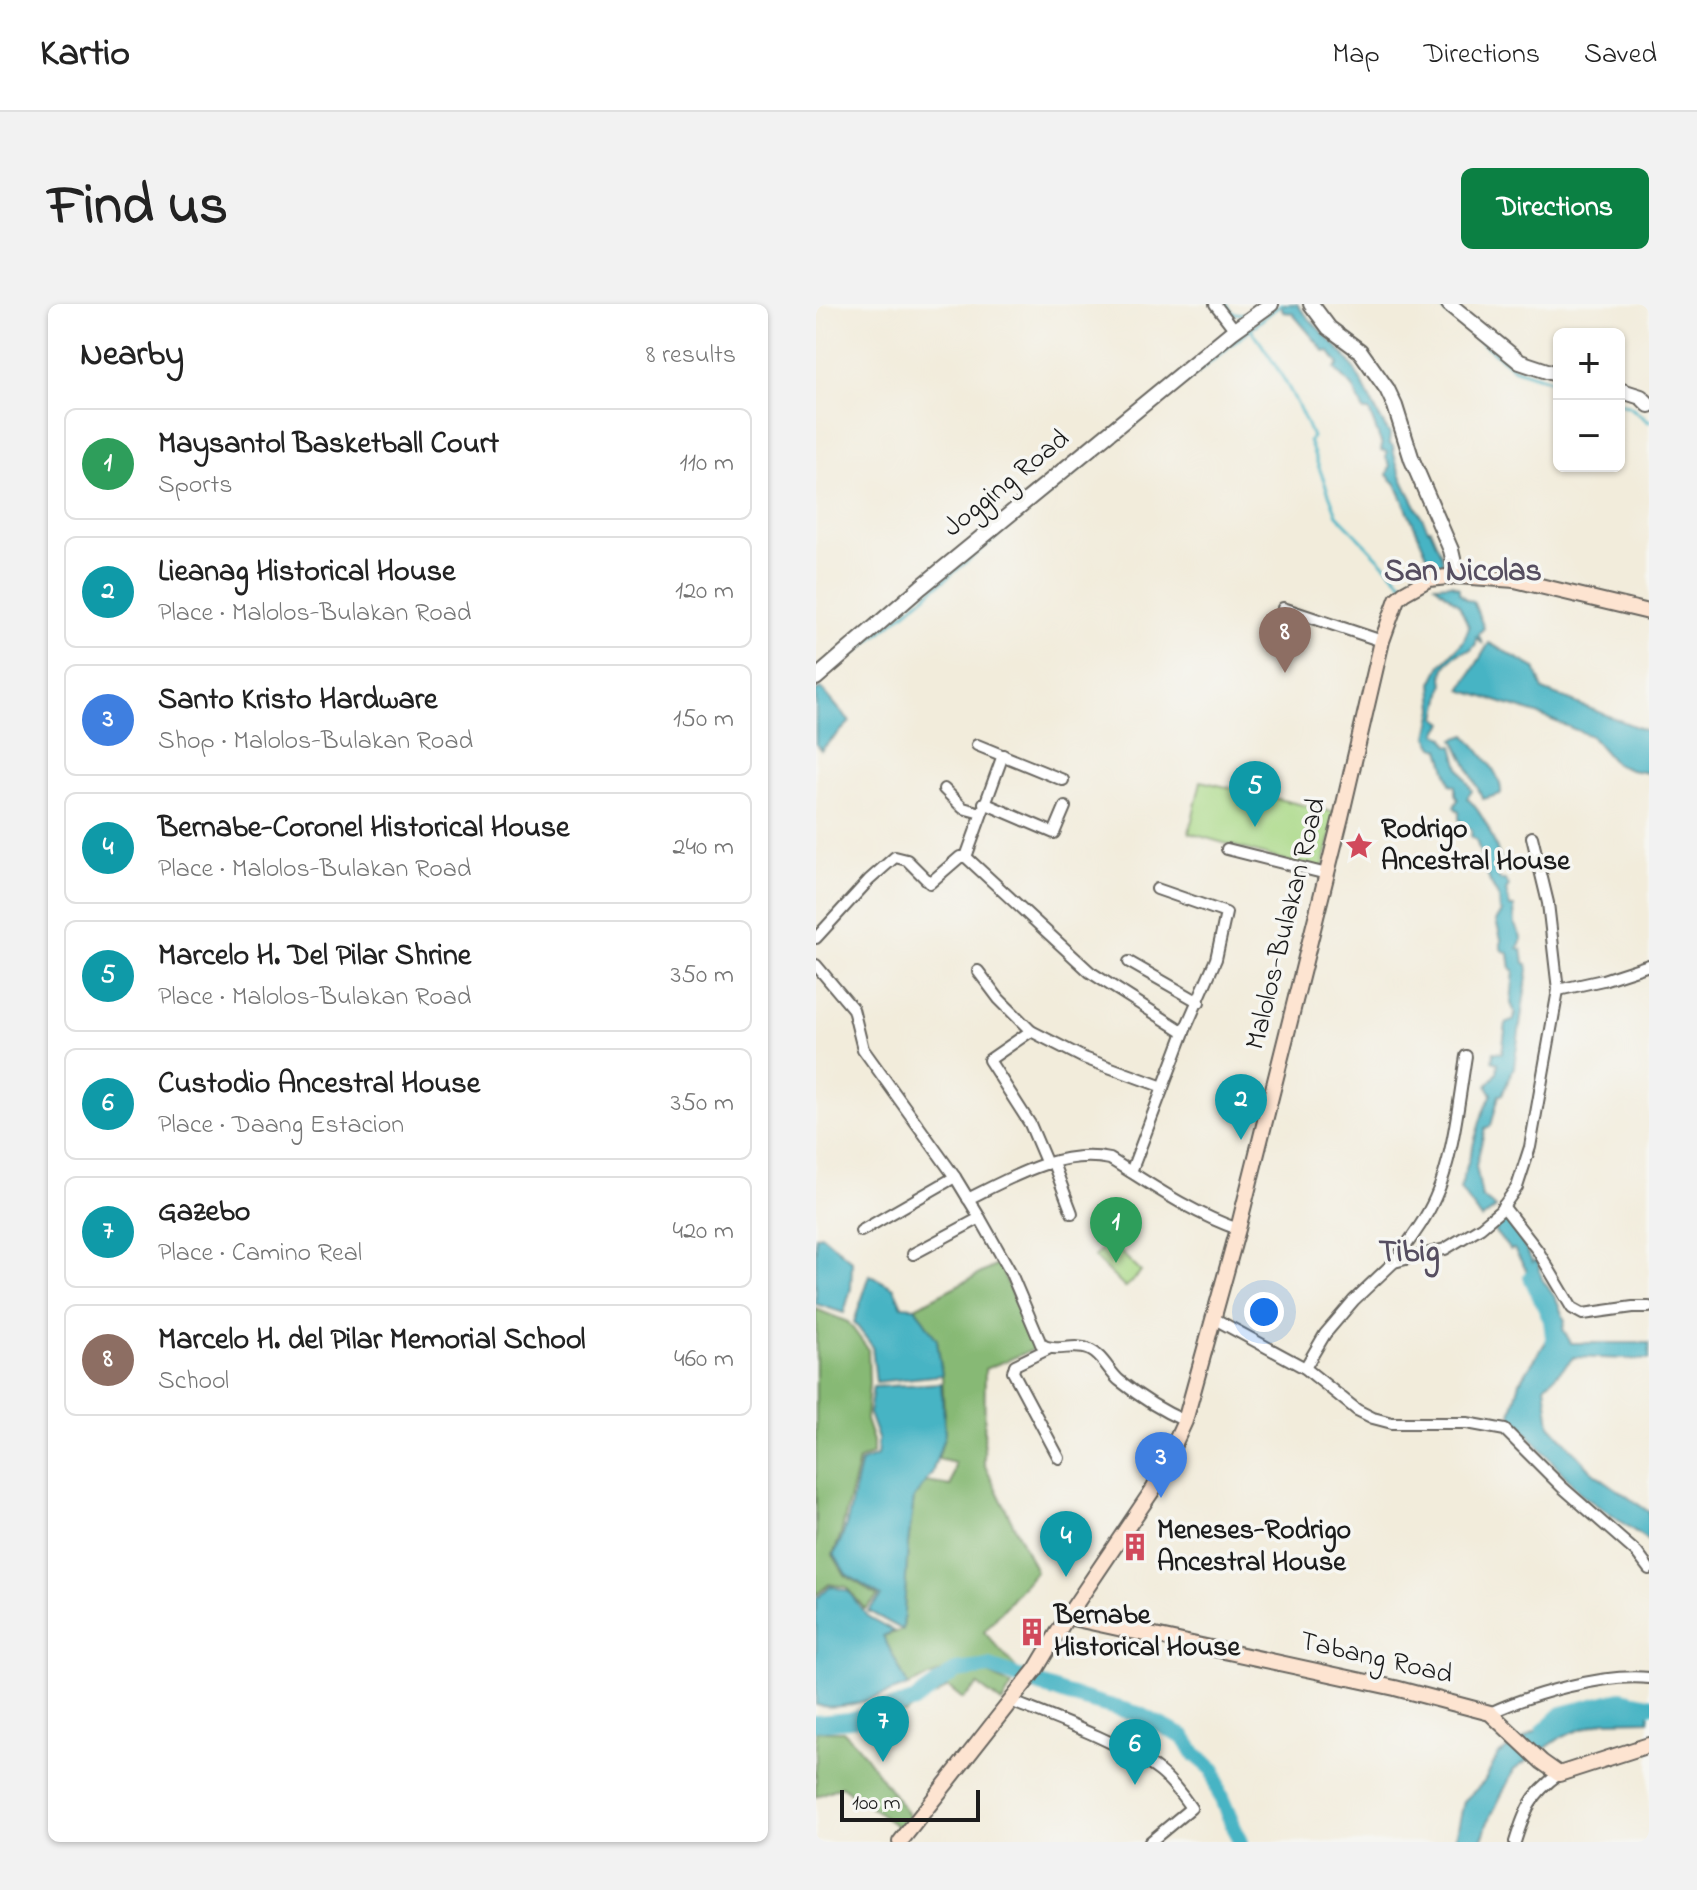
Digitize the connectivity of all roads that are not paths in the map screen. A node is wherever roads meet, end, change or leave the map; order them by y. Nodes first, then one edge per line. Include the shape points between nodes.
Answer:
1 (1215, 304) edge
2 (1271, 304) edge
3 (1311, 304) edge
4 (1449, 304) edge
5 (1234, 331) junction
6 (1553, 373) edge
7 (1625, 392) edge
8 (1649, 405) edge
9 (1453, 576) junction
10 (1283, 608) dead end
11 (1649, 612) edge
12 (1382, 641) junction
13 (816, 678) edge
14 (977, 745) dead end
15 (1003, 755) junction
16 (1063, 780) dead end
17 (944, 789) dead end
18 (1065, 807) dead end
19 (982, 808) junction
20 (1532, 837) dead end
21 (1227, 849) dead end
22 (966, 857) junction
23 (1327, 874) junction
24 (1157, 889) dead end
25 (816, 938) edge
26 (1129, 962) dead end
27 (816, 965) edge
28 (1649, 965) edge
29 (978, 971) dead end
30 (1558, 990) junction
31 (1199, 1002) junction
32 (1031, 1031) junction
33 (1184, 1032) junction
34 (1466, 1056) dead end
35 (1163, 1087) junction
36 (1050, 1163) junction
37 (1131, 1172) junction
38 (955, 1177) junction
39 (968, 1199) junction
40 (1502, 1208) junction
41 (1072, 1213) dead end
42 (980, 1218) junction
43 (1238, 1229) junction
44 (861, 1231) dead end
45 (913, 1254) dead end
46 (1394, 1262) junction
47 (1649, 1307) edge
48 (1213, 1318) junction
49 (1048, 1349) junction
50 (1305, 1368) junction
51 (1185, 1421) junction
52 (1059, 1458) dead end
53 (1649, 1569) edge
54 (1067, 1617) junction
55 (1649, 1678) edge
56 (1017, 1696) junction
57 (1490, 1713) junction
58 (1649, 1745) edge
59 (1559, 1774) junction
60 (900, 1842) edge
61 (1150, 1842) edge
62 (1515, 1842) edge

1 - 5 street
2 - 5 street, Jogging Road
3 - 9 street via 1329,328 1360,351 1387,389 1451,550
4 - 6 street via 1520,362
5 - 13 street, Jogging Road
7 - 8 street
9 - 11 main road, Malolos-Bulakan Road via 1515,580
9 - 12 main road, Malolos-Bulakan Road via 1429,579 1397,599
10 - 12 street
12 - 23 main road, Malolos-Bulakan Road
14 - 15 street
15 - 16 street
15 - 19 street
17 - 19 street via 963,808
18 - 19 street via 1054,833
19 - 22 street
20 - 30 street via 1548,903
21 - 23 street
22 - 25 street via 930,883 902,856 895,857
22 - 33 street via 1090,972
23 - 43 main road, Malolos-Bulakan Road
24 - 31 street via 1226,913
26 - 31 street
27 - 38 street via 853,1009 863,1049
28 - 30 street
29 - 32 street
30 - 40 street via 1530,1147 1517,1187
31 - 33 street
32 - 35 street via 1084,1058
32 - 36 street via 989,1060
33 - 35 street
34 - 46 street via 1437,1196
35 - 37 street
36 - 37 street via 1097,1156
36 - 39 street
36 - 41 street
37 - 43 street via 1182,1205
38 - 39 street
38 - 44 street
39 - 42 street
40 - 46 street via 1445,1249
40 - 47 street via 1538,1251 1572,1308 1583,1314
42 - 45 street
42 - 49 street via 1010,1271 1037,1338
43 - 48 main road, Malolos-Bulakan Road
46 - 50 street via 1335,1323
48 - 50 street
48 - 51 main road, Malolos-Bulakan Road
49 - 51 street via 1091,1350 1117,1379
49 - 52 street via 1015,1365 1013,1372
50 - 53 street via 1373,1418 1505,1430
51 - 54 main road, Malolos-Bulakan Road via 1154,1488
54 - 56 main road, Malolos-Bulakan Road
54 - 57 main road, Tabang Road
55 - 57 street via 1579,1683
56 - 60 main road, Malolos-Bulakan Road
56 - 61 street via 1161,1772 1191,1808
57 - 59 main road, Tabang Road
58 - 59 main road
59 - 62 street via 1539,1788

